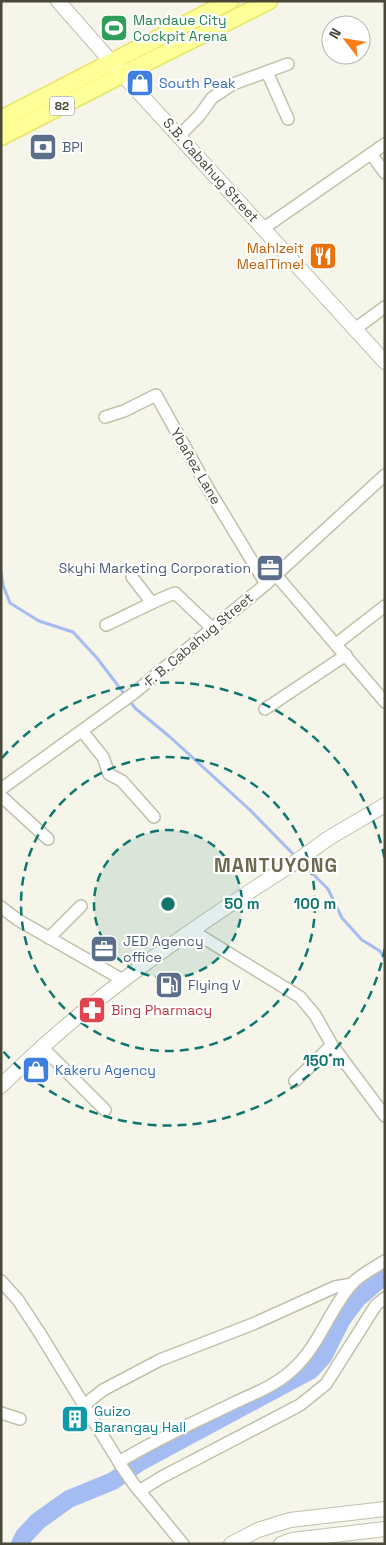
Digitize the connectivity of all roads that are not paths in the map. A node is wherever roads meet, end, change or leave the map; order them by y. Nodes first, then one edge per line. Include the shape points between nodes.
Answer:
1 (58, 1) edge
2 (230, 1) edge
3 (262, 3) edge
4 (288, 64) dead end
5 (117, 68) junction
6 (267, 72) junction
7 (1, 119) edge
8 (288, 119) dead end
9 (180, 136) junction
10 (1, 137) edge
11 (385, 144) edge
12 (371, 154) junction
13 (385, 173) edge
14 (264, 228) junction
15 (385, 306) edge
16 (355, 329) junction
17 (385, 362) edge
18 (105, 417) dead end
19 (385, 475) edge
20 (276, 575) junction
21 (132, 576) dead end
22 (266, 584) junction
23 (152, 603) junction
24 (385, 606) edge
25 (106, 625) dead end
26 (212, 628) junction
27 (336, 644) junction
28 (346, 655) junction
29 (385, 702) edge
30 (265, 709) dead end
31 (82, 731) junction
32 (1, 789) edge
33 (1, 796) edge
34 (385, 805) edge
35 (154, 817) dead end
36 (48, 838) dead end
37 (81, 906) dead end
38 (1, 907) edge
39 (191, 930) junction
40 (49, 938) junction
41 (123, 980) junction
42 (332, 1045) junction
43 (42, 1047) junction
44 (296, 1081) dead end
45 (1, 1086) edge
46 (105, 1110) dead end
47 (385, 1116) edge
48 (385, 1261) edge
49 (1, 1281) edge
50 (352, 1284) junction
51 (385, 1298) edge
52 (83, 1406) junction
53 (1, 1412) edge
54 (20, 1419) dead end
55 (120, 1464) junction
56 (136, 1487) junction
57 (385, 1509) edge
58 (385, 1529) edge
59 (183, 1544) edge
60 (231, 1544) edge
61 (281, 1544) edge

1 - 5 street, S.B. Cabahug Street
2 - 5 main road, 82
3 - 5 main road, 82
4 - 6 street
5 - 7 main road, 82
5 - 9 street, S.B. Cabahug Street
5 - 10 main road, 82
6 - 8 street
6 - 9 street via 233,84 212,98
9 - 14 street, S.B. Cabahug Street
11 - 12 street
12 - 13 street
12 - 14 street
14 - 16 street, S.B. Cabahug Street
15 - 16 street
16 - 17 street, S.B. Cabahug Street
18 - 22 street, Ybañez Lane via 156,395
19 - 20 street, F. B. Cabahug Street
20 - 22 street, F. B. Cabahug Street
20 - 27 street
21 - 23 street
22 - 26 street, F. B. Cabahug Street
23 - 25 street
23 - 26 street via 175,593
24 - 27 street
26 - 31 street, F. B. Cabahug Street via 134,693
27 - 28 street
28 - 29 street
28 - 30 street
31 - 32 street, F. B. Cabahug Street
31 - 35 street via 103,757 109,774 122,781
33 - 36 street
34 - 39 street
37 - 40 street
38 - 40 street
39 - 41 street
39 - 42 street via 300,997
40 - 41 street
41 - 43 street
42 - 44 street
42 - 47 street
43 - 45 street
43 - 46 street
48 - 50 street
49 - 52 street via 39,1332
50 - 52 street via 334,1287 160,1360 102,1390
50 - 55 street via 309,1350 289,1373 268,1387 144,1446
51 - 56 street via 376,1305 326,1384 300,1405 162,1477
52 - 55 street
53 - 54 street
55 - 56 street
56 - 59 street
57 - 60 street via 290,1520 258,1530
58 - 61 street

